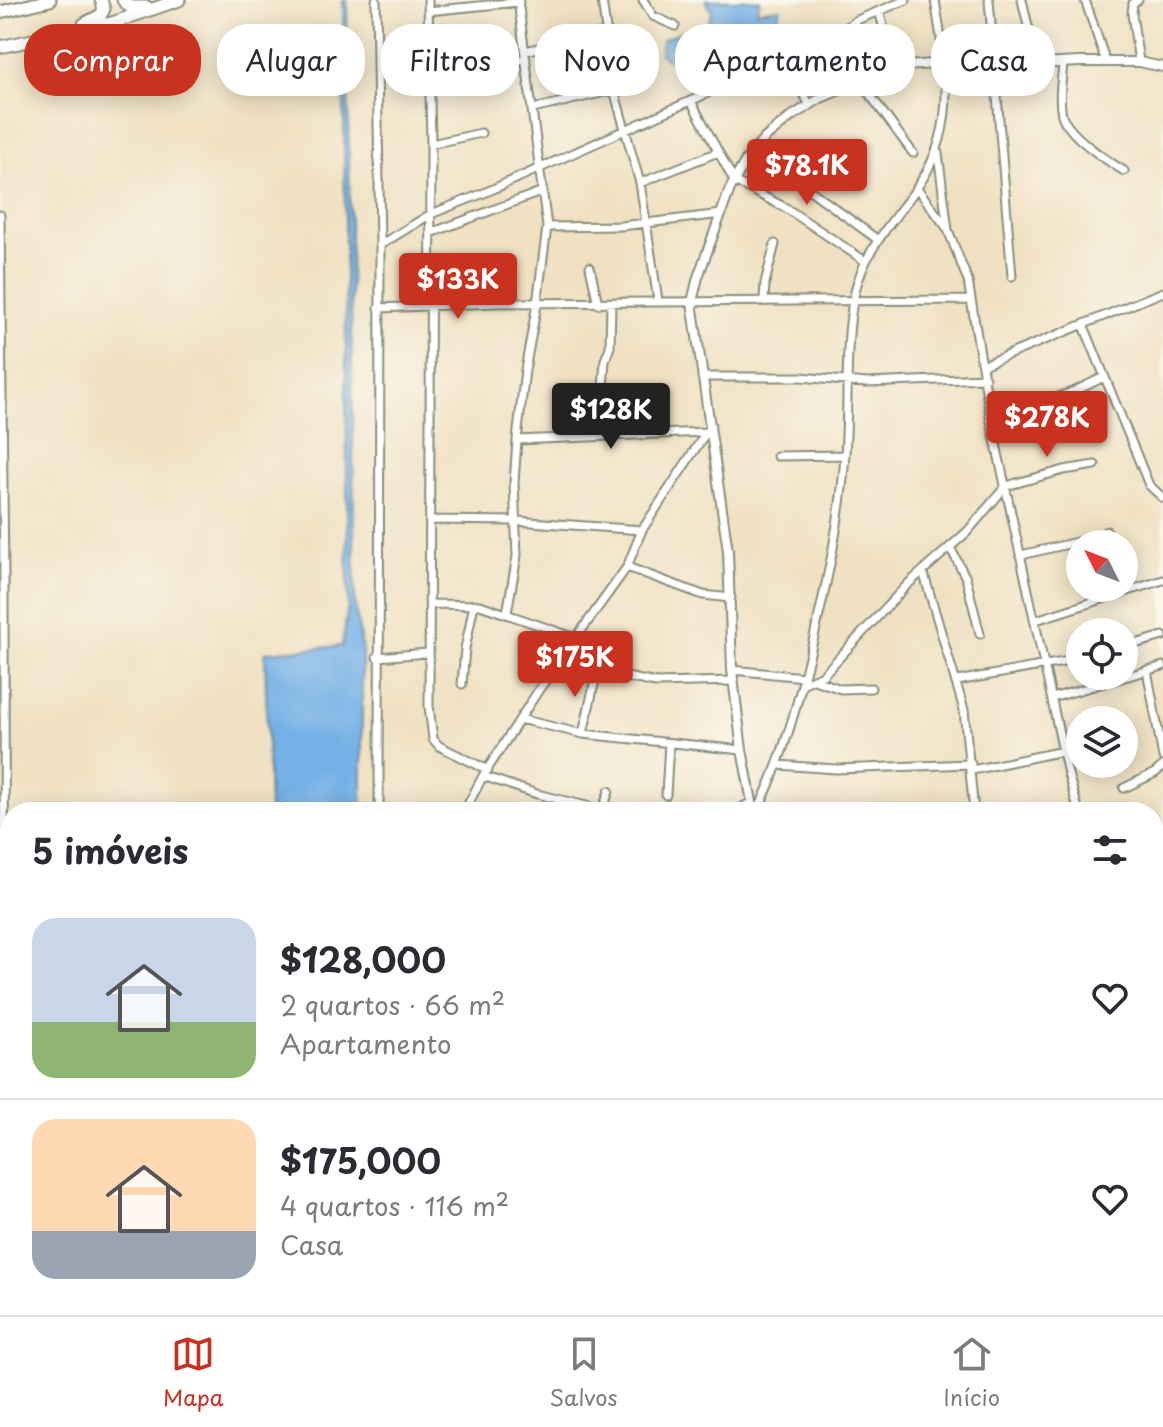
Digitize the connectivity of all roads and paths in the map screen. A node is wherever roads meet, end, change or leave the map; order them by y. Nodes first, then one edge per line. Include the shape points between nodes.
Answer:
1 (50, 0) edge
2 (101, 0) edge
3 (123, 0) edge
4 (376, 0) edge
5 (428, 0) edge
6 (602, 0) edge
7 (643, 0) edge
8 (906, 0) edge
9 (935, 0) edge
10 (989, 0) edge
11 (1022, 0) edge
12 (1085, 0) edge
13 (1138, 0) edge
14 (176, 1) edge
15 (518, 1) edge
16 (428, 11) junction
17 (879, 11) junction
18 (0, 12) edge
19 (82, 24) edge
20 (108, 24) edge
21 (428, 24) edge
22 (606, 24) edge
23 (851, 24) edge
24 (883, 24) edge
25 (939, 24) edge
26 (991, 24) edge
27 (1028, 24) edge
28 (675, 26) dead end
29 (24, 42) edge
30 (0, 47) edge
31 (535, 52) edge
32 (526, 55) junction
33 (519, 56) edge
34 (1106, 62) junction
35 (1139, 62) junction
36 (1063, 63) junction
37 (1055, 64) edge
38 (1163, 67) edge
39 (430, 96) edge
40 (588, 96) edge
41 (616, 96) edge
42 (702, 96) edge
43 (805, 96) edge
44 (828, 96) edge
45 (866, 96) edge
46 (945, 96) edge
47 (997, 96) edge
48 (691, 101) junction
49 (810, 105) junction
50 (533, 109) junction
51 (626, 130) junction
52 (481, 133) dead end
53 (431, 144) junction
54 (754, 149) junction
55 (937, 151) junction
56 (718, 152) junction
57 (913, 153) dead end
58 (541, 167) junction
59 (1124, 171) dead end
60 (734, 181) junction
61 (640, 183) junction
62 (917, 188) junction
63 (543, 191) junction
64 (431, 214) junction
65 (722, 214) junction
66 (0, 215) edge
67 (647, 223) junction
68 (547, 227) junction
69 (948, 230) junction
70 (431, 233) junction
71 (878, 240) junction
72 (775, 244) dead end
73 (380, 245) junction
74 (865, 261) junction
75 (590, 267) dead end
76 (1012, 276) dead end
77 (1163, 292) edge
78 (853, 299) junction
79 (970, 300) junction
80 (658, 301) junction
81 (764, 301) junction
82 (692, 302) junction
83 (537, 304) junction
84 (598, 304) junction
85 (611, 304) junction
86 (431, 307) junction
87 (379, 308) junction
88 (1084, 326) junction
89 (1, 359) edge
90 (983, 365) junction
91 (702, 377) junction
92 (1104, 377) junction
93 (985, 378) junction
94 (848, 381) junction
95 (603, 388) dead end
96 (0, 410) edge
97 (991, 421) junction
98 (708, 429) junction
99 (517, 440) junction
100 (845, 455) junction
101 (777, 456) dead end
102 (1095, 465) dead end
103 (1006, 486) junction
104 (0, 491) edge
105 (1163, 498) edge
106 (430, 520) junction
107 (516, 521) junction
108 (642, 530) junction
109 (1066, 545) edge
110 (951, 549) junction
111 (1021, 555) junction
112 (627, 567) junction
113 (923, 571) junction
114 (2, 576) edge
115 (1163, 580) edge
116 (731, 598) junction
117 (430, 604) junction
118 (474, 604) junction
119 (507, 613) junction
120 (1036, 620) junction
121 (980, 634) dead end
122 (1163, 636) edge
123 (576, 638) junction
124 (1138, 643) edge
125 (428, 653) junction
126 (377, 657) junction
127 (560, 661) junction
128 (1066, 662) edge
129 (1163, 666) edge
130 (1044, 668) junction
131 (732, 670) junction
132 (1147, 670) junction
133 (597, 671) junction
134 (804, 680) junction
135 (814, 680) junction
136 (734, 681) junction
137 (957, 681) junction
138 (462, 684) dead end
139 (1, 685) edge
140 (871, 688) dead end
141 (1052, 698) junction
142 (520, 719) junction
143 (583, 734) junction
144 (669, 743) junction
145 (1066, 746) edge
146 (1063, 747) junction
147 (742, 750) junction
148 (1163, 757) edge
149 (778, 765) junction
150 (1163, 766) edge
151 (972, 767) junction
152 (486, 773) junction
153 (2, 774) edge
154 (1124, 788) dead end
155 (609, 791) dead end
156 (666, 795) dead end
157 (1, 802) edge
158 (379, 802) edge
159 (470, 802) edge
160 (570, 802) edge
161 (605, 802) edge
162 (752, 802) edge
163 (761, 802) edge
164 (974, 802) edge
165 (1077, 802) edge

1 - 18 highway
2 - 19 highway via 101,15
3 - 14 highway via 139,9
4 - 73 street
5 - 16 street
6 - 22 street
7 - 28 street via 653,16
8 - 17 street
9 - 25 street
10 - 26 street
11 - 27 street
12 - 34 street
13 - 35 street via 1132,14
14 - 20 highway
15 - 16 street
15 - 32 street
16 - 21 street
17 - 23 street
17 - 24 street
29 - 30 highway
31 - 32 street
32 - 33 street
32 - 50 street
34 - 35 street
34 - 36 street
35 - 38 street
36 - 37 street
36 - 59 street via 1063,118
39 - 53 street
40 - 50 street
41 - 51 street
42 - 48 street
43 - 49 street
44 - 49 street
45 - 57 street
46 - 55 street via 944,131
47 - 76 street
48 - 51 street
48 - 56 street
49 - 54 street
50 - 58 street
51 - 58 street
51 - 61 street
52 - 53 street
53 - 64 street
54 - 60 street
54 - 71 street
55 - 62 street
55 - 69 street
56 - 60 street
56 - 61 street
58 - 63 street
58 - 64 street
60 - 65 street
60 - 74 street via 786,208
61 - 67 street
62 - 69 street
62 - 71 street
63 - 68 street
63 - 70 street
64 - 70 street
64 - 73 street
65 - 67 street
65 - 82 street
66 - 89 street
67 - 68 street
67 - 80 street
68 - 83 street
69 - 79 street
70 - 86 street
71 - 74 street
72 - 81 street
73 - 87 street
74 - 78 street
75 - 84 street
77 - 88 street
78 - 79 street
78 - 81 street
78 - 94 street
79 - 90 street
80 - 82 street
80 - 85 street
81 - 82 street
82 - 91 street
83 - 84 street
83 - 86 street
83 - 99 street
84 - 85 street
85 - 95 street
86 - 87 street
86 - 106 street
87 - 126 street
88 - 90 street
88 - 92 street
89 - 96 street
90 - 93 street
91 - 94 street
91 - 98 street
92 - 97 street
92 - 105 street via 1149,485
93 - 94 street
93 - 97 street
94 - 100 street
96 - 104 street
97 - 103 street
98 - 99 street
98 - 108 street
98 - 116 street
99 - 107 street
100 - 101 street
100 - 134 street via 828,577
102 - 103 street
103 - 110 street
103 - 111 street
104 - 114 street
106 - 107 street
106 - 117 street
107 - 108 street
107 - 119 street via 517,556
108 - 112 street
109 - 111 street
110 - 113 street
110 - 121 street via 966,578
111 - 120 street
112 - 116 street via 703,595
112 - 123 street
113 - 135 street
113 - 137 street
114 - 139 street
115 - 120 street
116 - 131 street
117 - 118 street
117 - 125 street
118 - 119 street
118 - 138 street
119 - 123 street
120 - 130 street
122 - 124 street
123 - 127 street
125 - 126 street
125 - 152 street via 433,739
126 - 158 street
127 - 133 street
127 - 142 street
128 - 130 street
129 - 132 street
130 - 137 street
130 - 141 street
131 - 134 street
131 - 136 street
132 - 141 street
132 - 148 street
133 - 136 street via 656,683
133 - 143 street
134 - 135 street
134 - 149 street
135 - 140 street via 841,689
136 - 147 street
137 - 151 street
139 - 153 street
141 - 146 street
142 - 143 street
142 - 152 street
143 - 144 street
144 - 147 street
144 - 156 street
145 - 146 street
146 - 151 street
146 - 165 street
147 - 162 street
149 - 151 street
149 - 163 street
150 - 154 street
151 - 164 street
152 - 159 street
152 - 160 street
153 - 157 street
155 - 161 street

